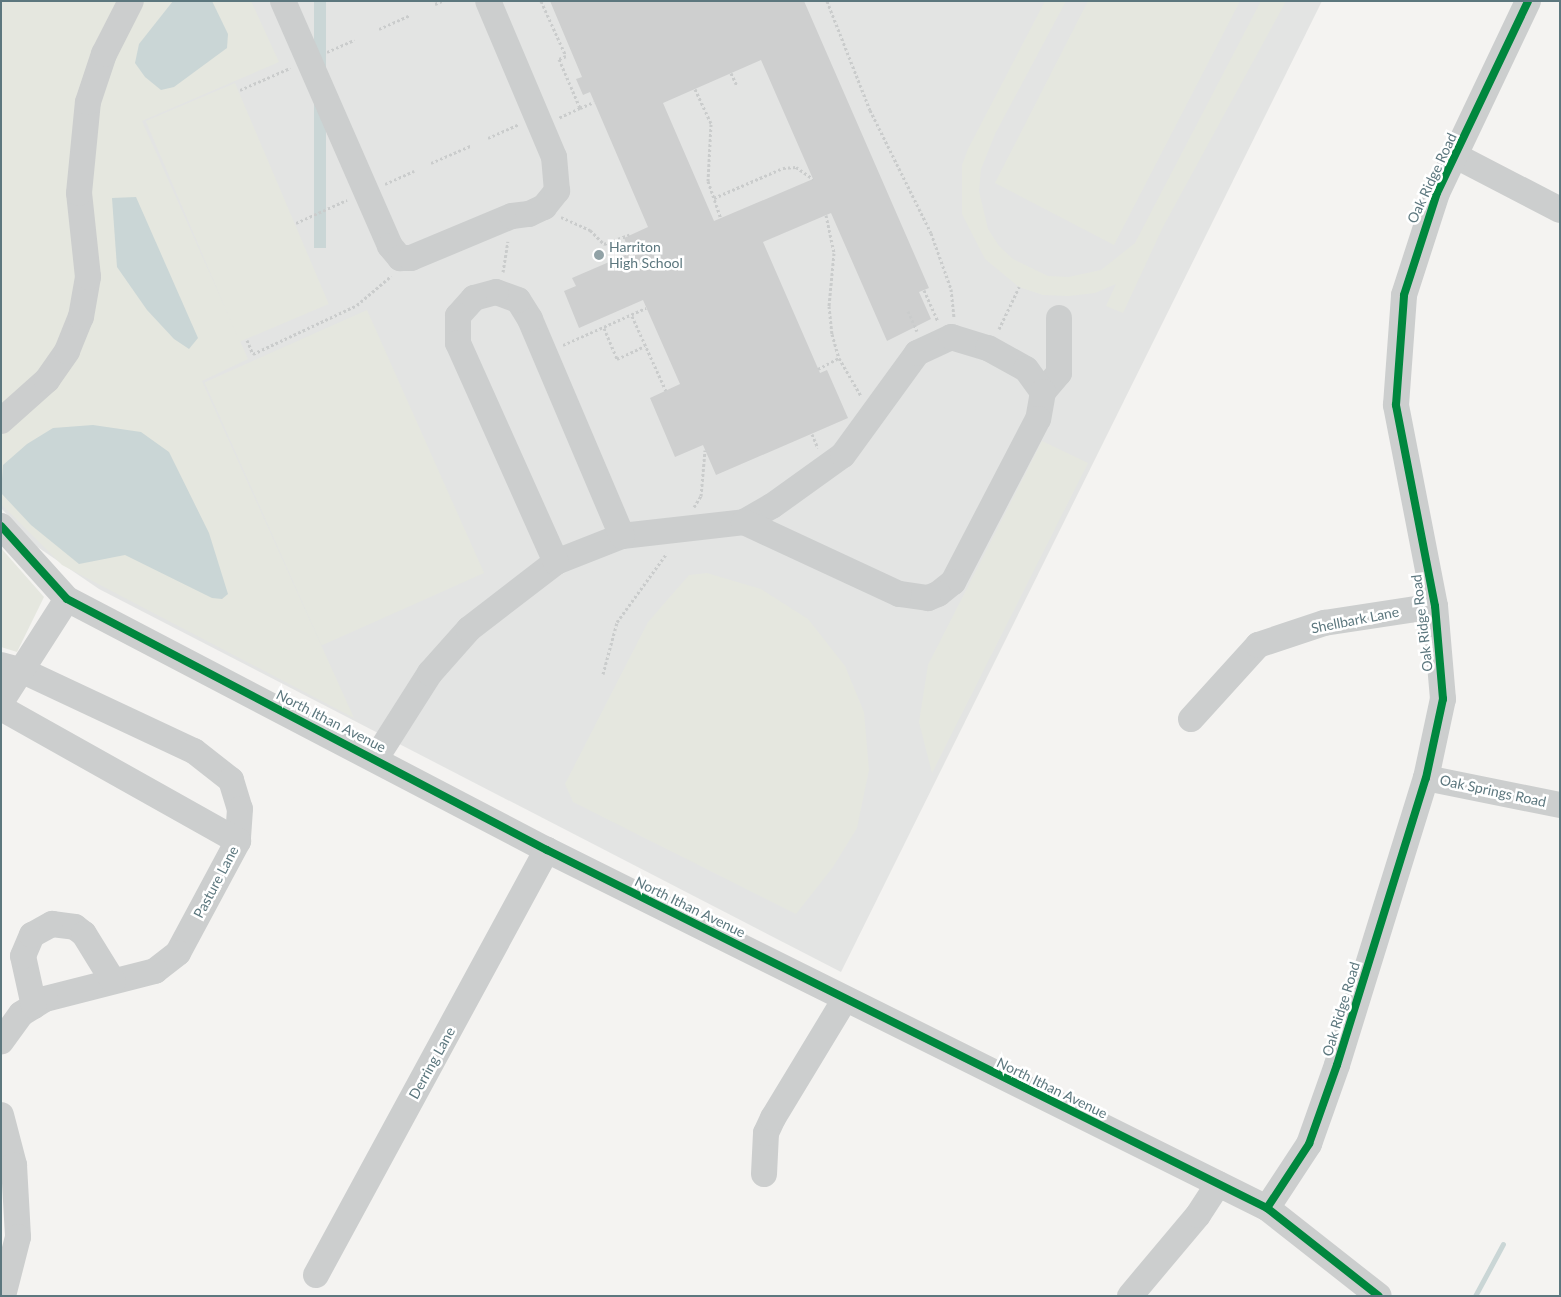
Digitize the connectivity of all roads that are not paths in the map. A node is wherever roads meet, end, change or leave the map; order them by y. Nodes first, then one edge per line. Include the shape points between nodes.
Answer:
1 (131, 1) edge
2 (283, 1) edge
3 (488, 1) edge
4 (1528, 1) edge
5 (1456, 156) junction
6 (1560, 210) edge
7 (1059, 318) dead end
8 (1043, 392) junction
9 (1, 421) edge
10 (744, 522) junction
11 (1, 526) edge
12 (622, 536) junction
13 (556, 562) junction
14 (67, 599) junction
15 (1435, 606) junction
16 (12, 668) edge
17 (1, 702) edge
18 (1, 708) edge
19 (1191, 719) dead end
20 (376, 758) junction
21 (1426, 778) junction
22 (1560, 805) edge
23 (238, 841) junction
24 (547, 850) junction
25 (112, 981) junction
26 (846, 999) junction
27 (34, 1006) junction
28 (1, 1042) edge
29 (1, 1114) edge
30 (764, 1174) dead end
31 (1218, 1184) junction
32 (1267, 1208) junction
33 (316, 1275) dead end
34 (3, 1296) edge
35 (1130, 1296) edge
36 (1379, 1296) edge

1 - 9 street via 104,54 88,102 79,193 88,277 81,317 67,351 47,380
2 - 3 street via 390,246 400,258 411,258 512,216 529,214 544,207 557,191 554,157
4 - 5 street, Oak Ridge Road
5 - 6 street
5 - 15 street, Oak Ridge Road via 1421,231 1404,295 1396,405
7 - 8 street via 1059,372
8 - 10 street via 1026,369 988,348 951,337 927,346 910,361 843,455
8 - 10 street via 1038,419 953,582 938,594 928,598 899,594
10 - 12 street
11 - 14 street, North Ithan Avenue
12 - 13 street
12 - 13 street via 530,319 518,300 496,292 474,298 458,316 458,343
13 - 20 street via 469,629 430,673
14 - 16 street
14 - 20 street, North Ithan Avenue
15 - 19 street, Shellbark Lane via 1324,623 1258,645
15 - 21 street, Oak Ridge Road via 1443,699
16 - 17 street
16 - 23 street, Pasture Lane via 194,751 231,780 240,809
18 - 23 street
20 - 24 street, North Ithan Avenue
21 - 22 street, Oak Springs Road
21 - 32 street, Oak Ridge Road via 1310,1144
23 - 25 street, Pasture Lane via 178,954 154,971
24 - 26 street, North Ithan Avenue
24 - 33 street, Derring Lane
25 - 27 street, Pasture Lane via 45,998
25 - 27 street via 84,934 69,925 52,924 32,935 26,945 25,968
26 - 30 street via 773,1118 766,1133
26 - 31 street, North Ithan Avenue
27 - 28 street, Pasture Lane via 21,1014
29 - 34 street via 14,1165 18,1237
31 - 32 street, North Ithan Avenue
31 - 35 street via 1198,1215
32 - 36 street, North Ithan Avenue

